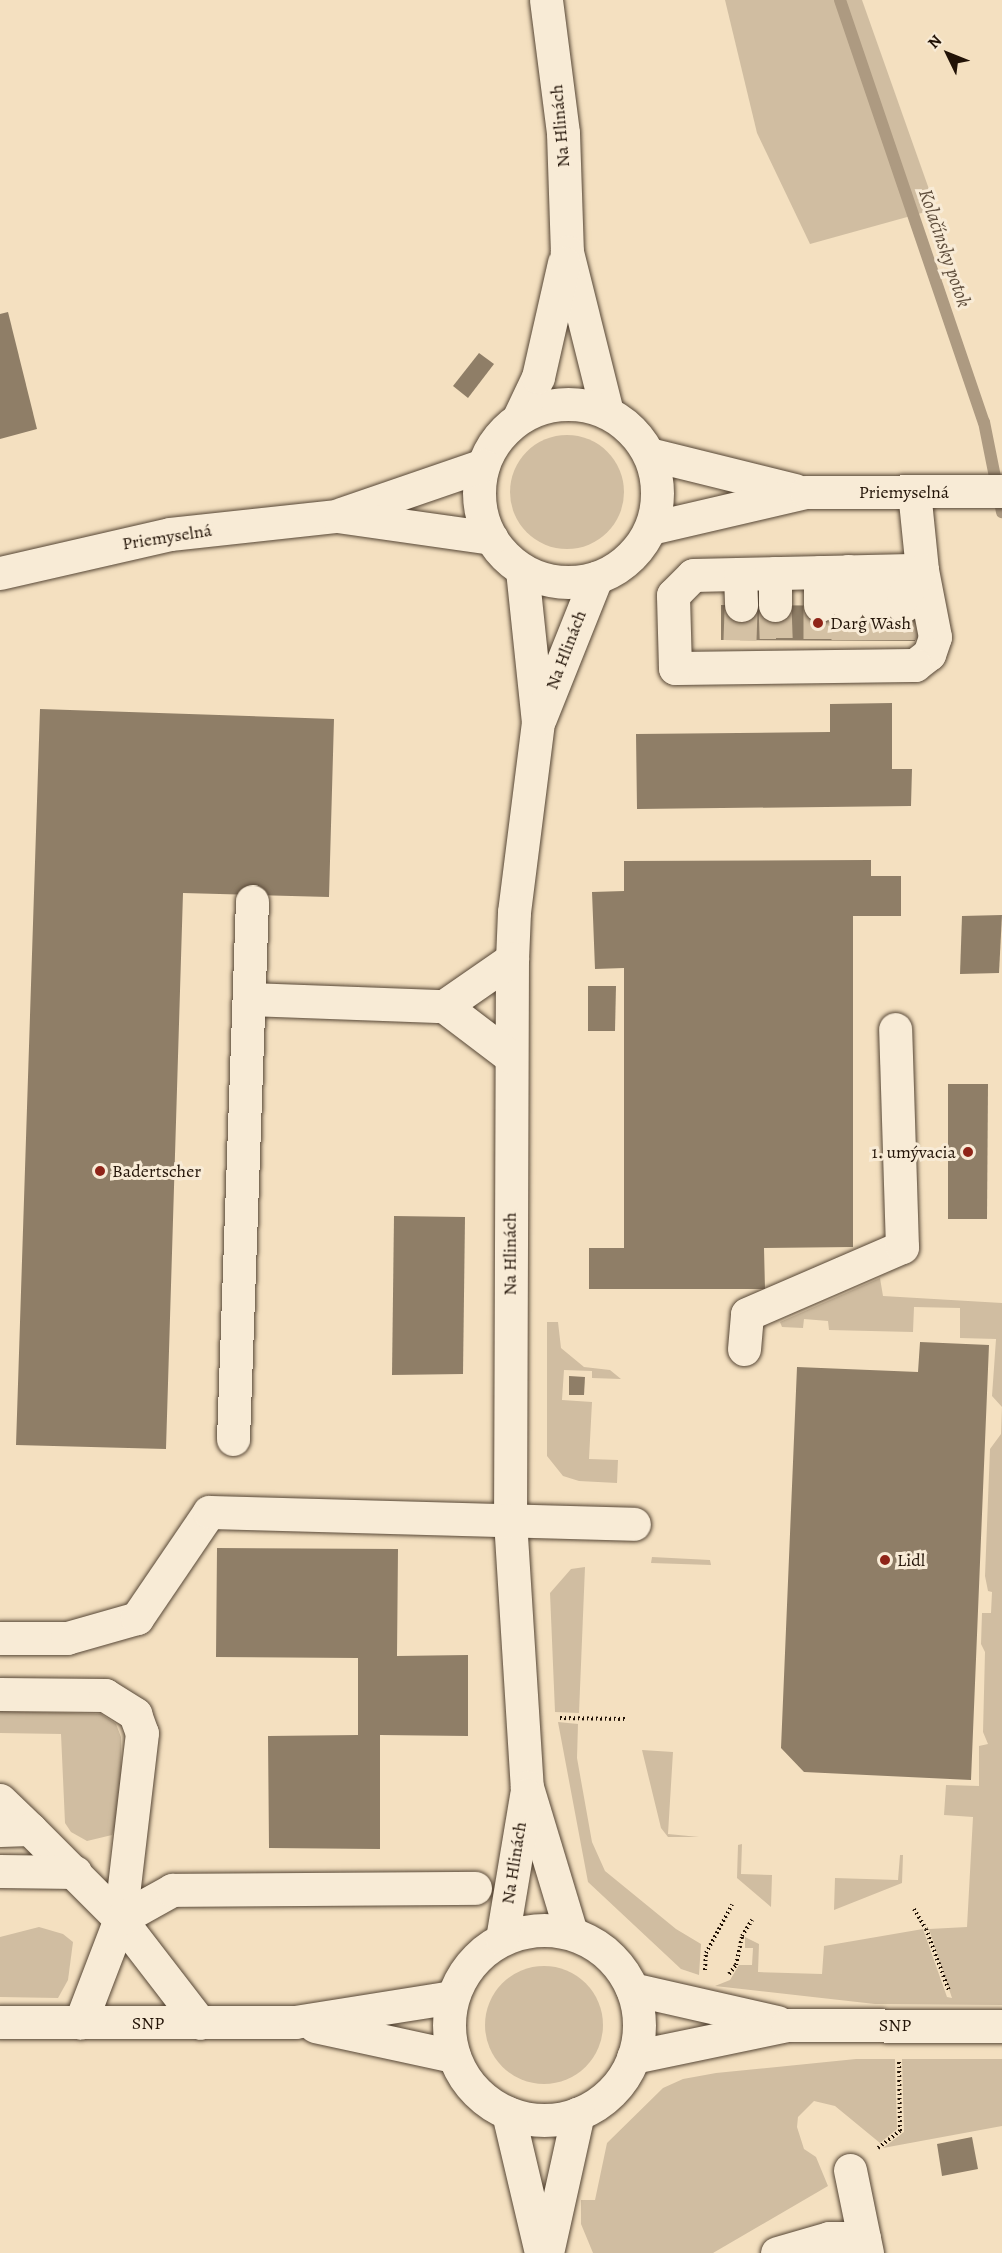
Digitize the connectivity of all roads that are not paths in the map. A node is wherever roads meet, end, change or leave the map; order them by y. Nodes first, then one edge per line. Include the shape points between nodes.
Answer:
1 (546, 0) edge
2 (567, 252) junction
3 (607, 412) junction
4 (519, 417) junction
5 (649, 454) junction
6 (483, 465) junction
7 (1002, 491) edge
8 (806, 492) junction
9 (914, 492) junction
10 (337, 516) junction
11 (651, 528) junction
12 (491, 538) junction
13 (522, 570) junction
14 (922, 570) junction
15 (848, 571) junction
16 (0, 573) edge
17 (775, 573) junction
18 (596, 578) junction
19 (775, 605) tunnel mouth
20 (862, 606) junction
21 (538, 722) junction
22 (252, 901) dead end
23 (512, 959) junction
24 (249, 999) junction
25 (444, 1006) junction
26 (895, 1029) dead end
27 (511, 1057) junction
28 (744, 1349) dead end
29 (233, 1439) dead end
30 (510, 1520) junction
31 (634, 1524) dead end
32 (0, 1638) edge
33 (0, 1694) edge
34 (527, 1787) junction
35 (0, 1800) edge
36 (15, 1829) edge
37 (0, 1871) edge
38 (75, 1872) junction
39 (475, 1888) dead end
40 (120, 1919) junction
41 (571, 1933) junction
42 (502, 1939) junction
43 (632, 1989) junction
44 (452, 1997) junction
45 (0, 2022) edge
46 (296, 2022) junction
47 (80, 2023) junction
48 (200, 2023) junction
49 (788, 2025) junction
50 (1002, 2026) edge
51 (454, 2055) junction
52 (633, 2056) junction
53 (508, 2113) junction
54 (578, 2113) junction
55 (850, 2170) road end
56 (866, 2246) edge
57 (550, 2249) edge
58 (777, 2253) edge

1 - 2 street, Na Hlinách via 563,133
2 - 3 street, Na Hlinách
2 - 4 street, Na Hlinách via 538,377
3 - 4 street via 578,404 547,405
3 - 5 street via 632,429
4 - 6 street via 497,438
5 - 8 street, Priemyselná
5 - 11 street via 657,478
6 - 10 street, Priemyselná
6 - 12 street via 481,515
7 - 9 street, Priemyselná
8 - 9 street, Priemyselná
8 - 11 street, Priemyselná
9 - 14 street
10 - 12 street, Priemyselná
10 - 16 street, Priemyselná via 170,534
11 - 18 street via 638,550 619,567
12 - 13 street
13 - 18 street via 545,580 571,583
13 - 21 street, Na Hlinách
14 - 15 street
14 - 17 street via 935,637 929,654 915,665 862,653 740,653 675,668 673,595 693,574 741,589
14 - 20 street via 903,596
15 - 17 street
15 - 20 street
15 - 20 street
17 - 19 street
18 - 21 street, Na Hlinách
21 - 23 street, Na Hlinách via 514,912
22 - 24 street
23 - 25 street
23 - 27 street, Na Hlinách
24 - 25 street
24 - 29 street
25 - 27 street
26 - 28 street via 902,1247 747,1314
27 - 30 street, Na Hlinách
30 - 31 street
30 - 32 street via 209,1512 137,1618 67,1638
30 - 34 street, Na Hlinách
33 - 40 street via 105,1695 135,1714 142,1733
34 - 41 street, Na Hlinách
34 - 42 street, Na Hlinách
35 - 36 street
36 - 38 street
37 - 38 street
38 - 40 street
39 - 40 street via 171,1890
40 - 47 street
40 - 48 street
41 - 42 street via 525,1931
41 - 43 street via 597,1945 618,1965
42 - 44 street via 480,1953 463,1973
43 - 49 street, SNP
43 - 52 street via 639,2034
44 - 46 street, SNP
44 - 51 street via 448,2027
45 - 47 street, SNP
46 - 48 street, SNP
46 - 51 street, SNP
47 - 48 street, SNP
49 - 50 street, SNP
49 - 52 street, SNP
51 - 53 street via 478,2093
52 - 54 street via 602,2100
53 - 54 street via 531,2119
53 - 57 street
54 - 57 street
55 - 56 street
56 - 58 street via 829,2238

